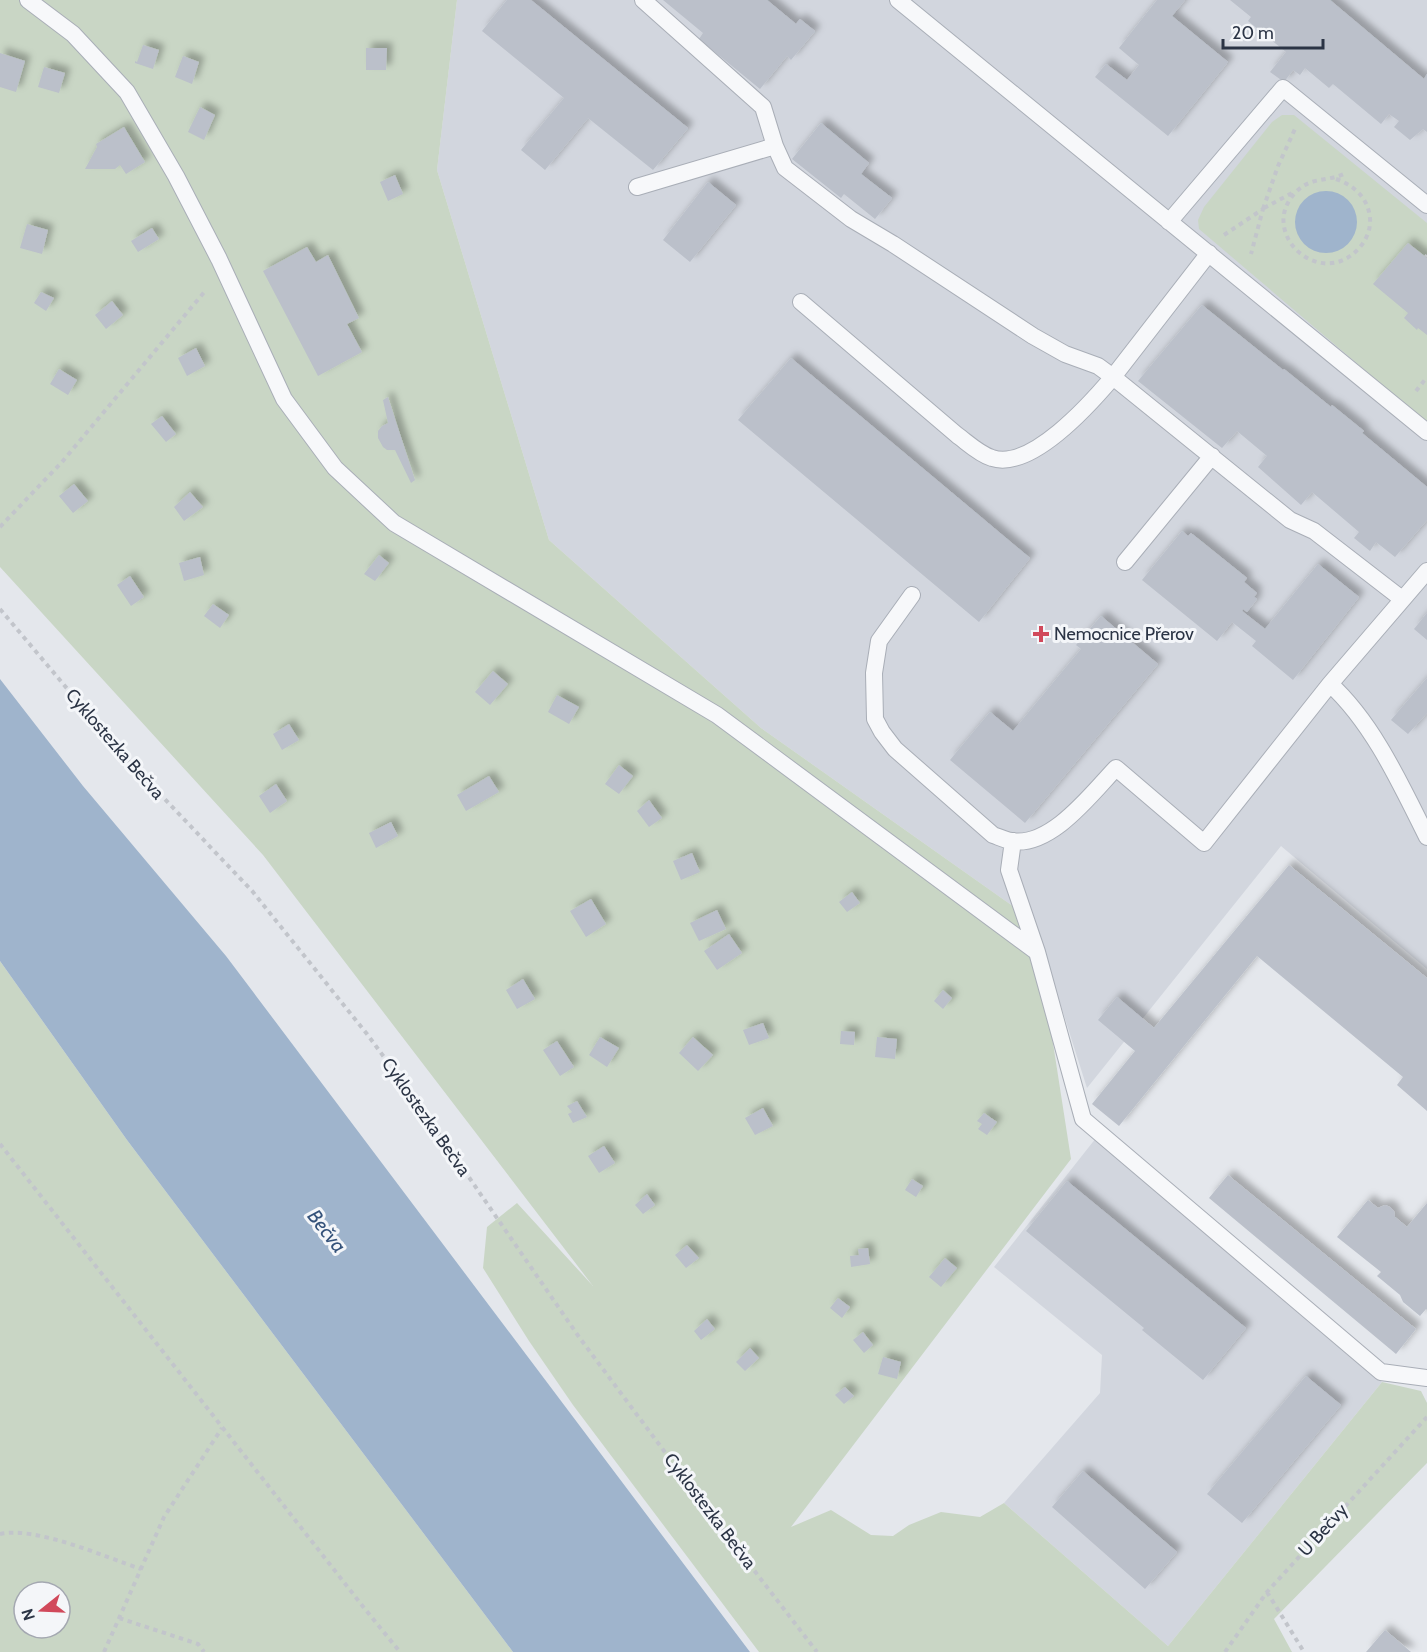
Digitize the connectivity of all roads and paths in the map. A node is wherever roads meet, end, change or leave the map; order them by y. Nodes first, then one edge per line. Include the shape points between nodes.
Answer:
1 (28, 0) edge
2 (643, 0) edge
3 (898, 0) edge
4 (1299, 120) dead end
5 (775, 147) junction
6 (637, 187) dead end
7 (1296, 191) junction
8 (1427, 205) edge
9 (1263, 209) junction
10 (1169, 222) junction
11 (1219, 238) dead end
12 (1209, 253) junction
13 (1248, 264) dead end
14 (223, 268) junction
15 (801, 302) dead end
16 (1113, 377) junction
17 (1427, 432) edge
18 (1212, 456) junction
19 (0, 527) edge
20 (1125, 562) dead end
21 (1427, 571) edge
22 (912, 595) dead end
23 (1402, 599) junction
24 (0, 609) edge
25 (1330, 684) junction
26 (1427, 837) edge
27 (1013, 841) junction
28 (1037, 952) junction
29 (0, 1144) edge
30 (1427, 1378) edge
31 (1427, 1417) edge
32 (222, 1428) junction
33 (0, 1534) edge
34 (141, 1569) junction
35 (1267, 1592) junction
36 (119, 1618) junction
37 (104, 1652) edge
38 (204, 1652) edge
39 (400, 1652) edge
40 (818, 1652) edge
41 (1225, 1652) edge
42 (1304, 1652) edge

1 - 14 lane via 73,34 127,92
2 - 5 lane via 763,107
3 - 10 lane
4 - 9 path
5 - 6 lane
5 - 16 lane via 785,168 851,219 1033,336
7 - 7 path via 1309,182 1336,178 1359,192 1370,217 1369,231 1355,254 1329,264 1315,262 1291,245 1284,216
7 - 9 path
8 - 10 lane via 1283,88
9 - 11 path
9 - 13 path
10 - 12 lane
12 - 16 lane
12 - 17 lane
14 - 19 path via 62,462
14 - 28 lane via 284,399 335,468 394,523 717,715
15 - 16 lane via 957,435 993,459 1030,451 1055,436 1085,410
16 - 18 lane
18 - 20 lane
18 - 23 lane via 1290,520 1314,531
21 - 23 lane
22 - 27 lane via 879,641 874,674 875,719 895,749 993,835
23 - 25 lane
24 - 40 path, Cyklostezka Bečva via 124,756 253,892 367,1034 586,1346
25 - 26 lane via 1346,699 1394,770
25 - 27 lane via 1204,843 1116,768 1069,817 1051,830 1031,839
27 - 28 lane via 1009,870
28 - 30 lane via 1083,1119 1381,1372
29 - 32 path
31 - 35 path, U Bečvy
32 - 34 path via 164,1517
32 - 39 path
33 - 34 path via 13,1531 60,1541
34 - 36 path
35 - 41 path
35 - 42 path
36 - 37 path
36 - 38 path via 198,1644

